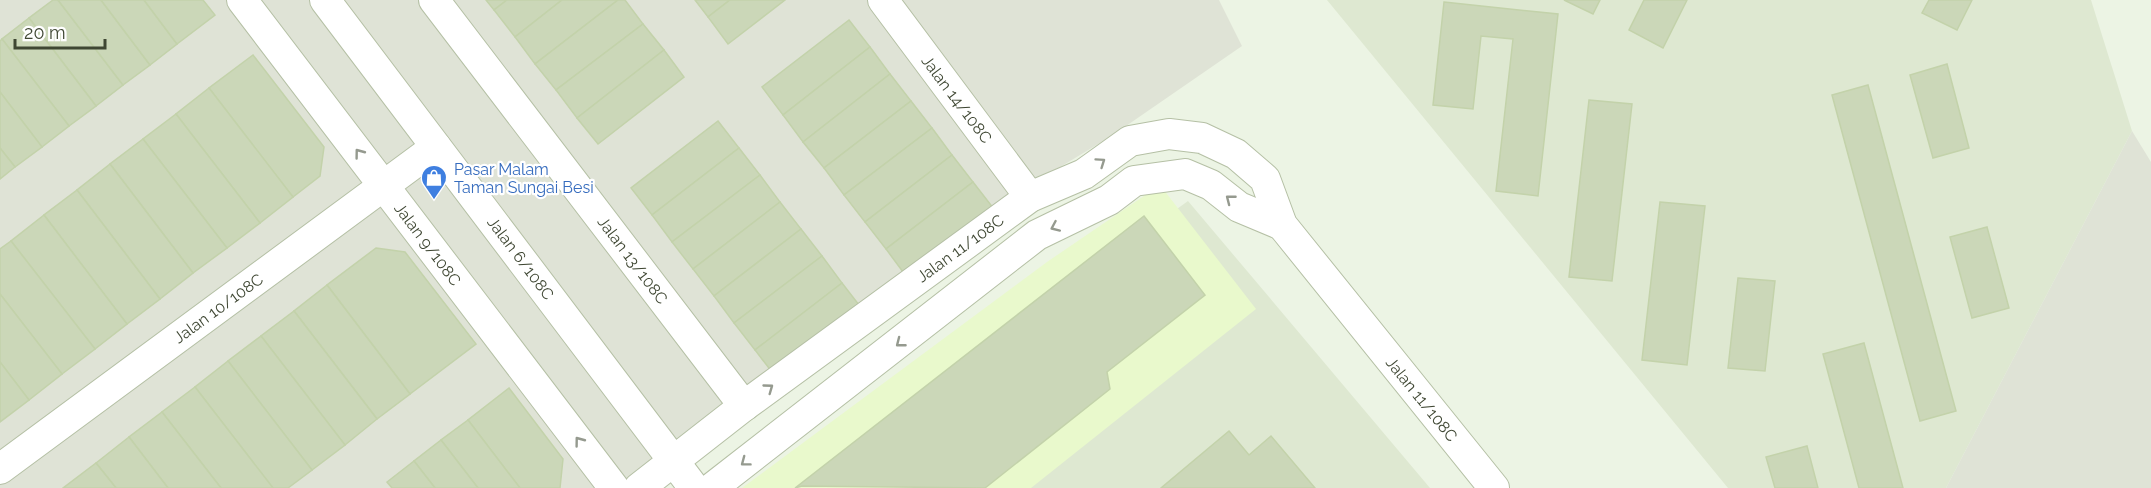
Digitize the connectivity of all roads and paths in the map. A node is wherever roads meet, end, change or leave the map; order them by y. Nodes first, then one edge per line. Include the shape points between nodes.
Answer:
1 (242, 0) edge
2 (325, 0) edge
3 (434, 0) edge
4 (883, 0) edge
5 (436, 147) junction
6 (384, 186) junction
7 (1030, 197) junction
8 (1282, 225) junction
9 (744, 406) junction
10 (674, 462) junction
11 (0, 469) edge
12 (614, 488) edge
13 (639, 488) edge
14 (694, 488) edge
15 (712, 488) edge
16 (1494, 488) edge

6 -> 1 street, Jalan 9/108C
2 - 5 street, Jalan 6/108C
3 - 9 street, Jalan 13/108C
4 - 7 street, Jalan 14/108C
5 - 6 street, Jalan 10/108C
5 - 10 street, Jalan 6/108C
6 - 11 street, Jalan 10/108C
12 -> 6 street, Jalan 9/108C
7 -> 8 street, Jalan 11/108C via 1084,174 1130,141 1169,134 1202,138 1236,154 1264,179
9 -> 7 street, Jalan 11/108C
8 -> 15 street, Jalan 11/108C via 1239,207 1211,185 1185,174 1134,181 1109,200 1037,235
8 - 16 street, Jalan 11/108C
9 - 10 street, Jalan 11/108C
10 - 13 street, Jalan 11/108C
10 - 14 street, Jalan 6/108C

